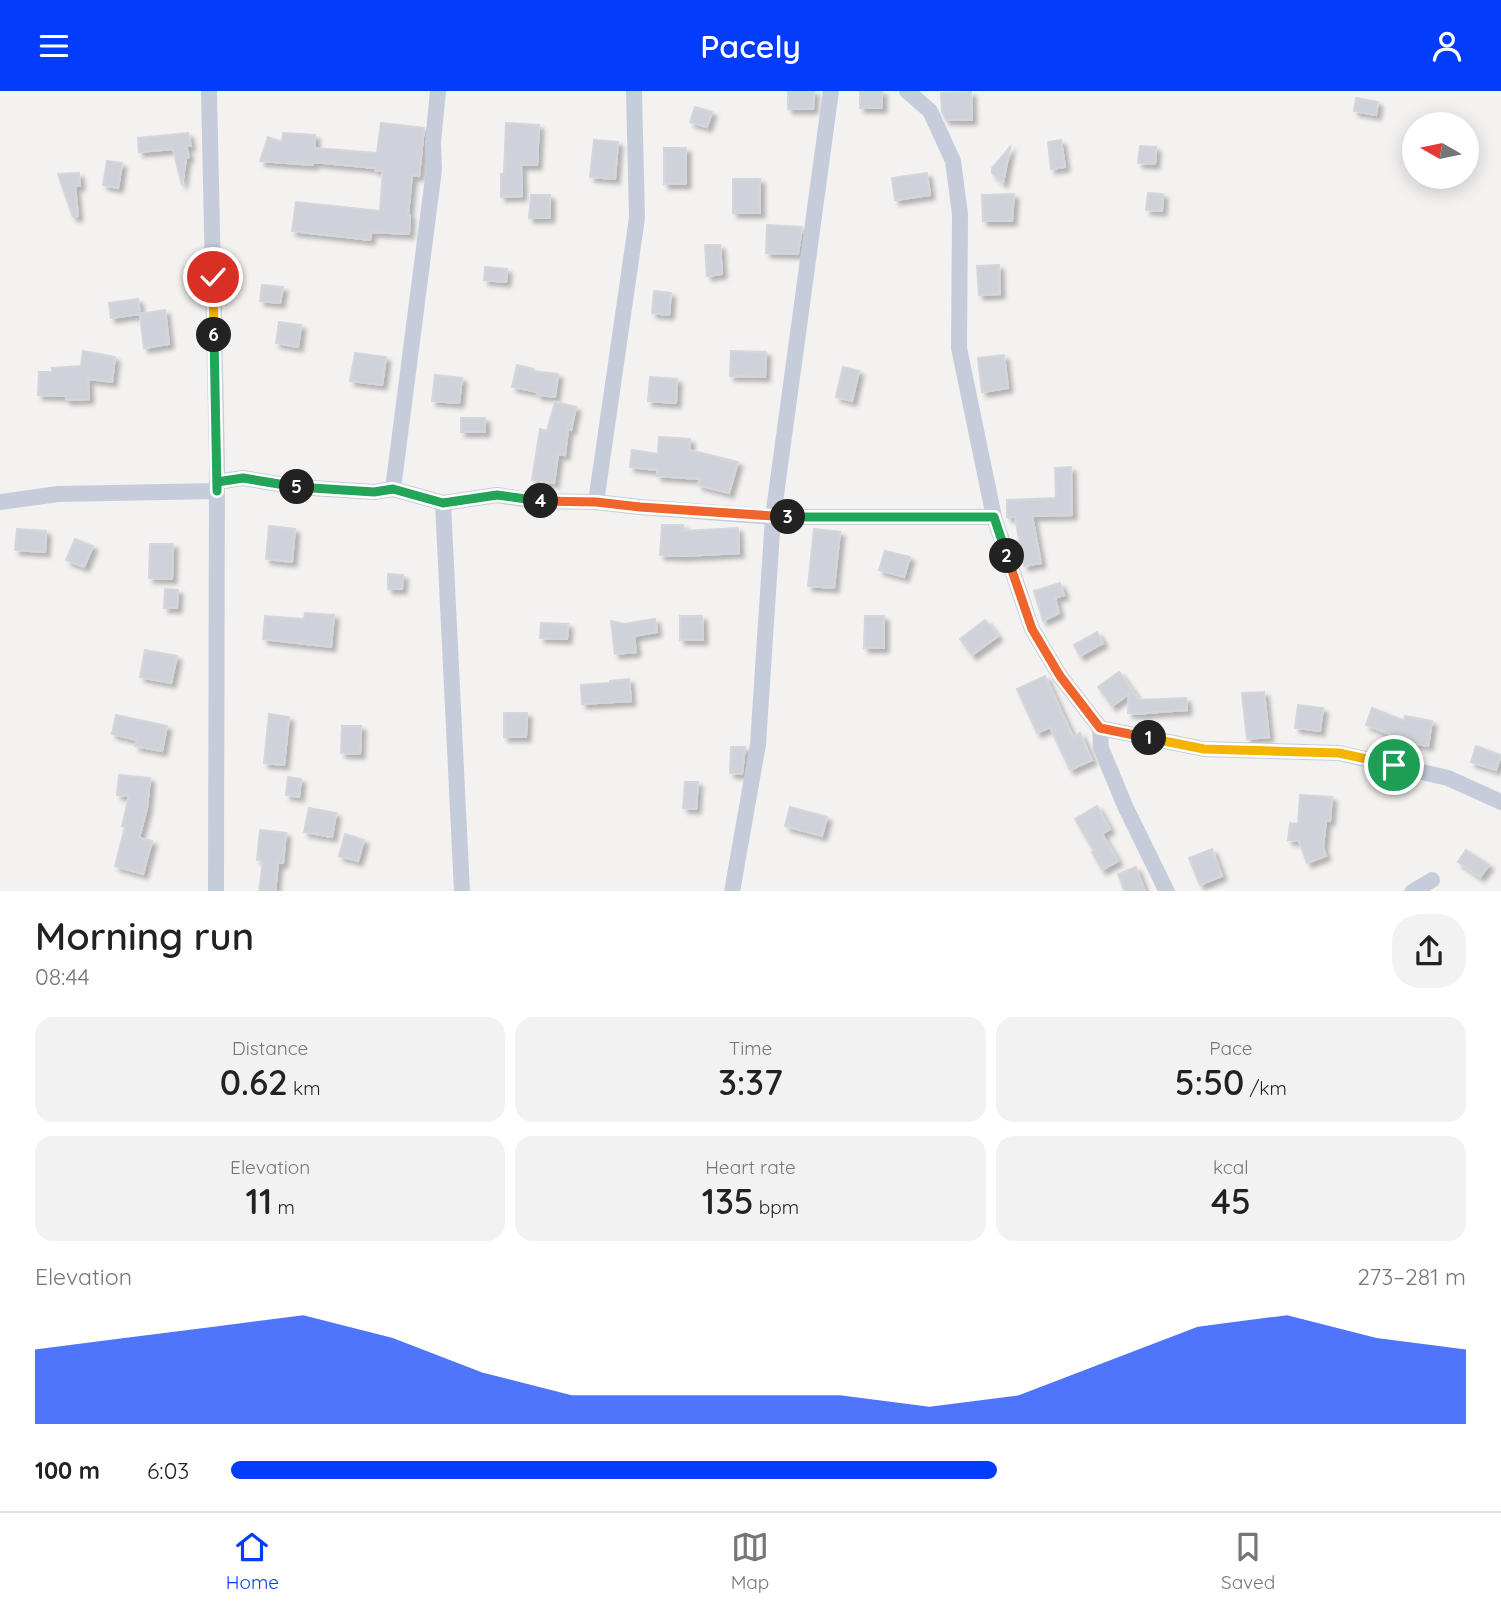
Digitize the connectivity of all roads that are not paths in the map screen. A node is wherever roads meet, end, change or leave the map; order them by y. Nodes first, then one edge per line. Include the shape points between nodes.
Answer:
1 (209, 91) edge
2 (438, 91) edge
3 (634, 91) edge
4 (831, 91) edge
5 (907, 91) edge
6 (393, 489) junction
7 (217, 491) junction
8 (0, 502) edge
9 (596, 502) junction
10 (443, 503) junction
11 (773, 517) junction
12 (994, 517) junction
13 (1100, 728) junction
14 (1501, 801) edge
15 (1432, 880) dead end
16 (216, 891) edge
17 (462, 891) edge
18 (732, 891) edge
19 (1167, 891) edge
20 (1412, 891) edge

1 - 7 street
2 - 6 street via 434,170
3 - 9 street via 637,218
4 - 11 street
5 - 12 street via 930,111 953,161 960,214 959,348
6 - 7 street via 296,487 243,478 217,482
6 - 10 street
7 - 8 street via 58,494
7 - 16 street
9 - 10 street via 497,495
9 - 11 street
10 - 17 street
11 - 12 street
11 - 18 street via 758,744
12 - 13 street via 1032,629 1060,676
13 - 14 street via 1204,749 1339,753 1448,778
13 - 19 street via 1101,748
15 - 20 street

